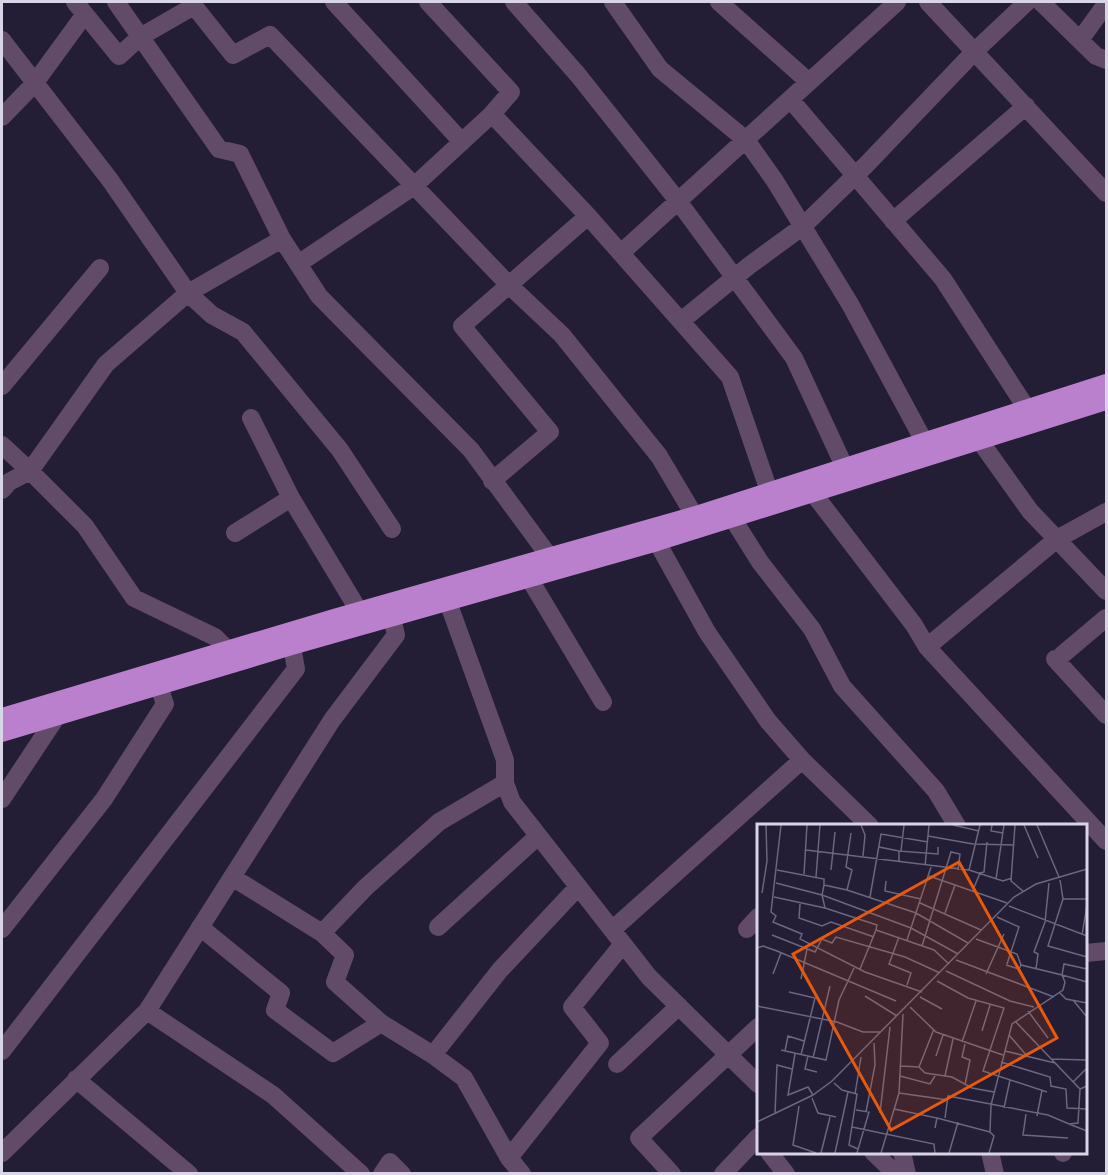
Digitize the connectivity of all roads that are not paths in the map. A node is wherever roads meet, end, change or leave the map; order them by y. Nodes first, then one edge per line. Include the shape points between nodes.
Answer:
1 (116, 2) edge
2 (334, 2) edge
3 (428, 2) edge
4 (514, 2) edge
5 (613, 2) edge
6 (719, 2) edge
7 (897, 2) edge
8 (928, 2) edge
9 (1027, 2) edge
10 (1041, 2) edge
11 (1107, 4) edge
12 (80, 8) edge
13 (140, 37) junction
14 (2, 40) edge
15 (1080, 40) junction
16 (975, 51) junction
17 (1107, 60) edge
18 (809, 82) junction
19 (34, 84) junction
20 (790, 99) junction
21 (1026, 106) junction
22 (492, 114) junction
23 (2, 117) edge
24 (746, 140) junction
25 (462, 142) junction
26 (854, 175) junction
27 (1104, 184) edge
28 (414, 186) junction
29 (678, 201) junction
30 (588, 216) junction
31 (893, 221) junction
32 (802, 227) junction
33 (282, 239) junction
34 (621, 254) junction
35 (298, 264) junction
36 (100, 268) dead end
37 (735, 277) junction
38 (509, 285) junction
39 (188, 293) junction
40 (681, 321) junction
41 (1107, 384) edge
42 (2, 386) edge
43 (1107, 401) edge
44 (1027, 409) junction
45 (250, 418) dead end
46 (976, 434) junction
47 (2, 444) edge
48 (927, 449) junction
49 (845, 468) junction
50 (30, 471) junction
51 (492, 481) junction
52 (2, 490) edge
53 (813, 493) junction
54 (291, 498) junction
55 (772, 498) junction
56 (1107, 512) edge
57 (694, 515) junction
58 (732, 519) junction
59 (392, 529) dead end
60 (235, 534) dead end
61 (1057, 539) junction
62 (657, 542) junction
63 (549, 556) junction
64 (530, 578) junction
65 (1107, 591) edge
66 (447, 595) junction
67 (359, 611) junction
68 (392, 618) junction
69 (1107, 618) edge
70 (290, 639) junction
71 (927, 647) junction
72 (228, 650) junction
73 (156, 679) junction
74 (603, 702) dead end
75 (1107, 715) edge
76 (57, 716) junction
77 (2, 717) edge
78 (2, 733) edge
79 (802, 760) junction
80 (505, 783) junction
81 (2, 799) edge
82 (860, 822) edge
83 (956, 824) edge
84 (538, 836) junction
85 (1107, 841) edge
86 (232, 877) junction
87 (577, 888) junction
88 (200, 927) junction
89 (438, 927) dead end
90 (2, 929) edge
91 (322, 933) junction
92 (618, 937) junction
93 (1107, 951) edge
94 (1087, 953) edge
95 (678, 1006) junction
96 (147, 1011) junction
97 (381, 1023) junction
98 (757, 1029) edge
99 (2, 1051) edge
100 (433, 1054) junction
101 (728, 1055) junction
102 (617, 1064) dead end
103 (76, 1079) junction
104 (757, 1082) edge
105 (757, 1145) edge
106 (2, 1153) edge
107 (771, 1154) edge
108 (875, 1154) edge
109 (902, 1154) edge
110 (990, 1154) edge
111 (509, 1158) junction
112 (189, 1173) edge
113 (361, 1173) edge
114 (382, 1173) edge
115 (402, 1173) edge
116 (522, 1173) edge
117 (672, 1173) edge
118 (723, 1173) edge
119 (786, 1173) edge
120 (896, 1173) edge
121 (907, 1173) edge
122 (995, 1173) edge

1 - 13 street
2 - 25 street
3 - 22 street via 511,92
4 - 29 street
5 - 24 street via 660,69
6 - 18 street
7 - 18 street
8 - 16 street
9 - 16 street
10 - 15 street
11 - 15 street
12 - 13 street via 119,56
12 - 19 street
13 - 28 street via 194,6 233,55 270,35
13 - 33 street via 219,149 240,154
14 - 19 street
15 - 17 street via 1096,56
16 - 21 street
16 - 26 street
18 - 20 street
19 - 23 street
19 - 39 street via 110,180
20 - 24 street
20 - 26 street
21 - 27 street
21 - 31 street
22 - 25 street
22 - 30 street
24 - 29 street
24 - 32 street
25 - 28 street
26 - 31 street
26 - 32 street
28 - 35 street
28 - 38 street
29 - 34 street
29 - 37 street
30 - 34 street
30 - 38 street
31 - 44 street via 943,279
32 - 37 street
32 - 48 street via 850,304
33 - 35 street
33 - 39 street
34 - 40 street
35 - 51 street via 319,296 471,450
36 - 42 street
37 - 40 street
37 - 49 street via 794,358
38 - 51 street via 462,326 550,432
38 - 57 street via 562,335 659,456
39 - 50 street via 106,364
39 - 59 street via 213,315 243,332 340,450
40 - 55 street via 730,377
41 - 44 highway
43 - 46 highway
44 - 46 highway
45 - 54 street
46 - 48 highway
46 - 61 street via 1030,511
47 - 50 street
48 - 49 highway
48 - 53 highway
49 - 55 highway
50 - 52 street
50 - 72 street via 85,526 134,598 215,637
51 - 63 street
53 - 55 highway
53 - 71 street
54 - 60 street
54 - 67 street
55 - 57 highway
55 - 58 highway
56 - 61 street
57 - 63 highway
58 - 62 highway
58 - 83 street via 812,629 842,686 936,791
61 - 65 street
61 - 71 street
62 - 64 highway
62 - 79 street via 707,632 768,721
63 - 66 highway
64 - 66 highway
64 - 74 street
66 - 67 highway
66 - 68 highway
66 - 80 street via 505,760
67 - 70 highway
68 - 70 highway
68 - 86 street via 396,635 332,720
69 - 75 street via 1058,657
70 - 72 highway
70 - 73 highway
70 - 99 street via 296,669
71 - 85 street
72 - 73 highway
73 - 76 highway
73 - 77 highway
73 - 90 street via 165,704 105,799
76 - 78 highway
76 - 81 street
79 - 82 street
79 - 92 street
80 - 84 street via 512,802
80 - 91 street via 439,822 366,887
84 - 87 street
84 - 89 street
86 - 88 street
86 - 91 street
87 - 92 street
87 - 100 street via 500,970
88 - 96 street
88 - 97 street via 281,993 275,1010 333,1053
91 - 97 street via 345,955 335,982
92 - 95 street
92 - 111 street via 572,1007 600,1043
93 - 94 street
95 - 101 street
95 - 102 street
96 - 103 street
96 - 113 street via 273,1095
97 - 100 street
98 - 101 street
100 - 111 street via 464,1078
101 - 104 street
101 - 117 street via 639,1138
103 - 106 street
103 - 112 street
105 - 118 street
107 - 119 street
108 - 120 street
109 - 121 street
110 - 122 street
111 - 116 street
114 - 115 street via 390,1162

